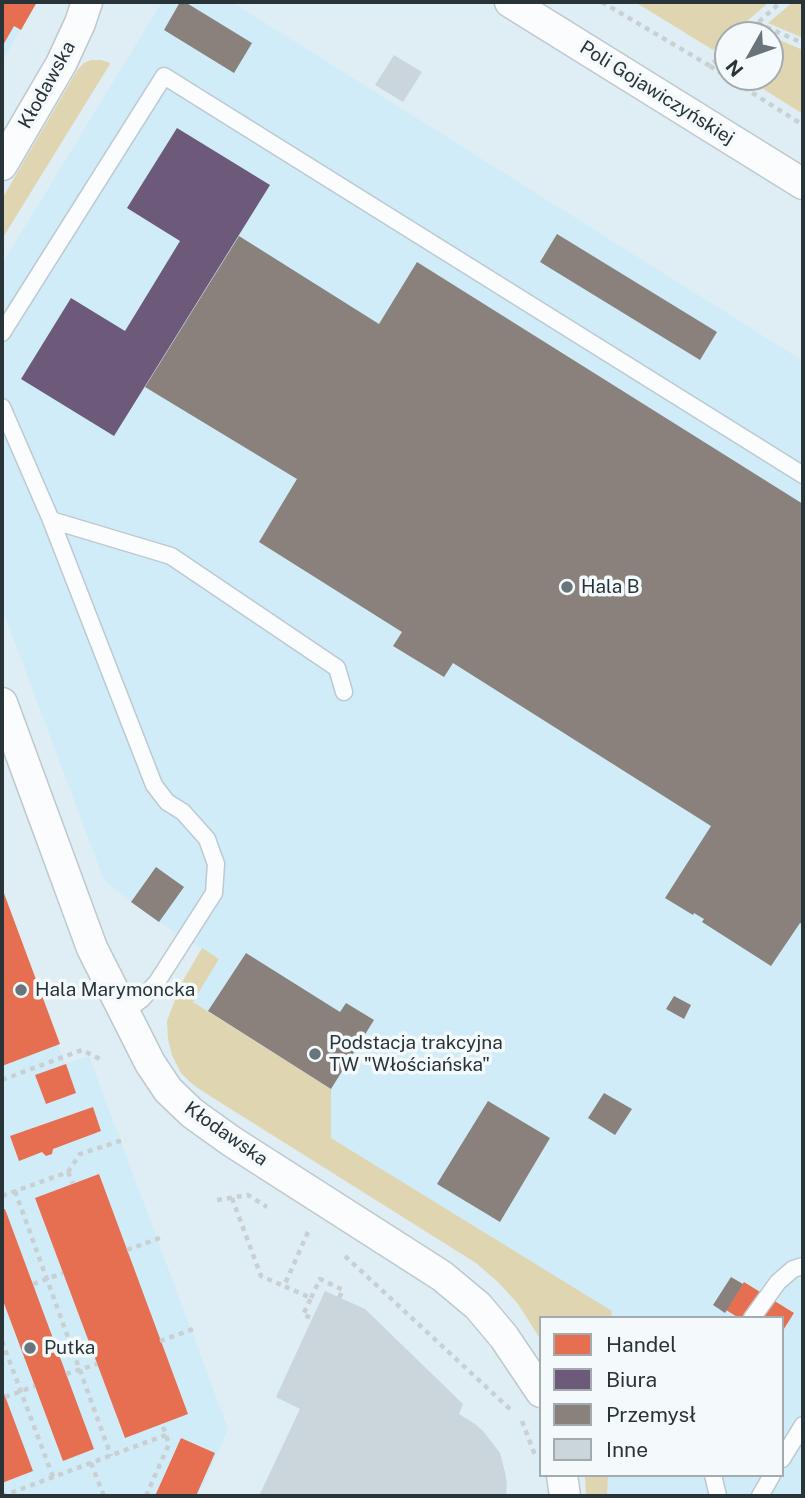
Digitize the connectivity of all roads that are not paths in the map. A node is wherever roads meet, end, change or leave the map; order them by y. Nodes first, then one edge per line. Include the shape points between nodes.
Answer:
1 (87, 2) edge
2 (510, 2) edge
3 (2, 165) edge
4 (803, 184) edge
5 (2, 332) edge
6 (2, 407) edge
7 (803, 475) edge
8 (51, 520) junction
9 (344, 692) dead end
10 (2, 703) edge
11 (124, 1012) junction
12 (803, 1266) edge
13 (753, 1316) edge
14 (539, 1389) edge
15 (803, 1425) edge
16 (784, 1456) edge
17 (562, 1477) edge
18 (713, 1477) edge
19 (771, 1477) edge
20 (565, 1496) edge
21 (718, 1496) edge
22 (760, 1496) edge

1 - 3 street, Kłodawska via 61,64
2 - 4 street, Poli Gojawiczyńskiej
5 - 7 lane via 164,76
6 - 8 lane
8 - 9 lane via 171,556 337,668
8 - 11 lane via 154,785 207,839 216,864 214,893 157,982
10 - 11 street, Kłodawska via 92,948
11 - 14 street, Kłodawska via 167,1090 192,1113 442,1276 478,1306
12 - 13 lane via 778,1282
15 - 16 lane
17 - 20 street
18 - 21 lane
19 - 22 lane

